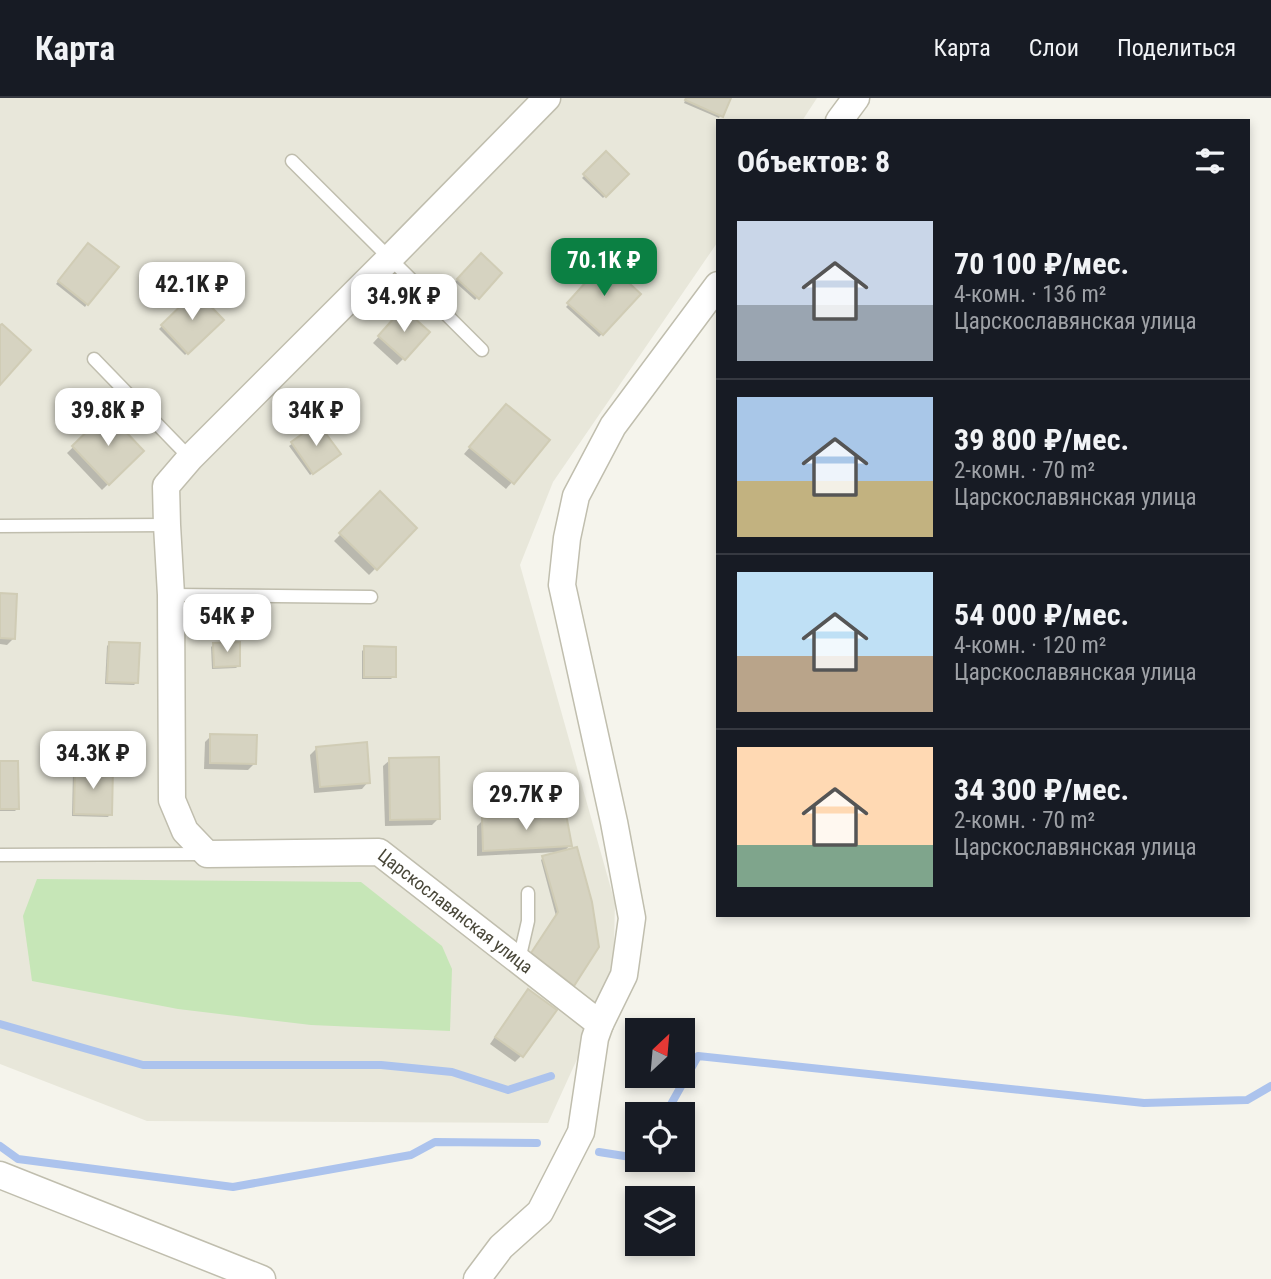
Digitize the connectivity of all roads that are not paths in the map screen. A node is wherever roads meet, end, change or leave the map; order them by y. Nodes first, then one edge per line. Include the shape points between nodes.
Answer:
1 (547, 98) edge
2 (856, 98) edge
3 (840, 119) edge
4 (292, 161) dead end
5 (390, 258) junction
6 (716, 288) edge
7 (482, 350) dead end
8 (94, 359) dead end
9 (190, 458) junction
10 (167, 525) junction
11 (0, 526) edge
12 (171, 595) junction
13 (371, 597) dead end
14 (207, 854) junction
15 (0, 855) edge
16 (528, 893) dead end
17 (519, 960) junction
18 (600, 1024) junction
19 (0, 1175) edge
20 (262, 1279) edge
21 (477, 1279) edge

1 - 5 street
2 - 3 street
4 - 5 lane
5 - 7 lane
5 - 9 street
6 - 18 street via 613,426 576,496 567,538 562,585 632,918 624,975
8 - 9 lane
9 - 10 street via 166,486
10 - 11 lane
10 - 12 street
12 - 13 lane
12 - 14 street via 172,800 185,831
14 - 15 lane
14 - 17 street, Царскославянская улица via 379,852
16 - 17 lane via 528,921
17 - 18 street, Царскославянская улица
18 - 21 street via 581,1132 540,1212 500,1247
19 - 20 street

